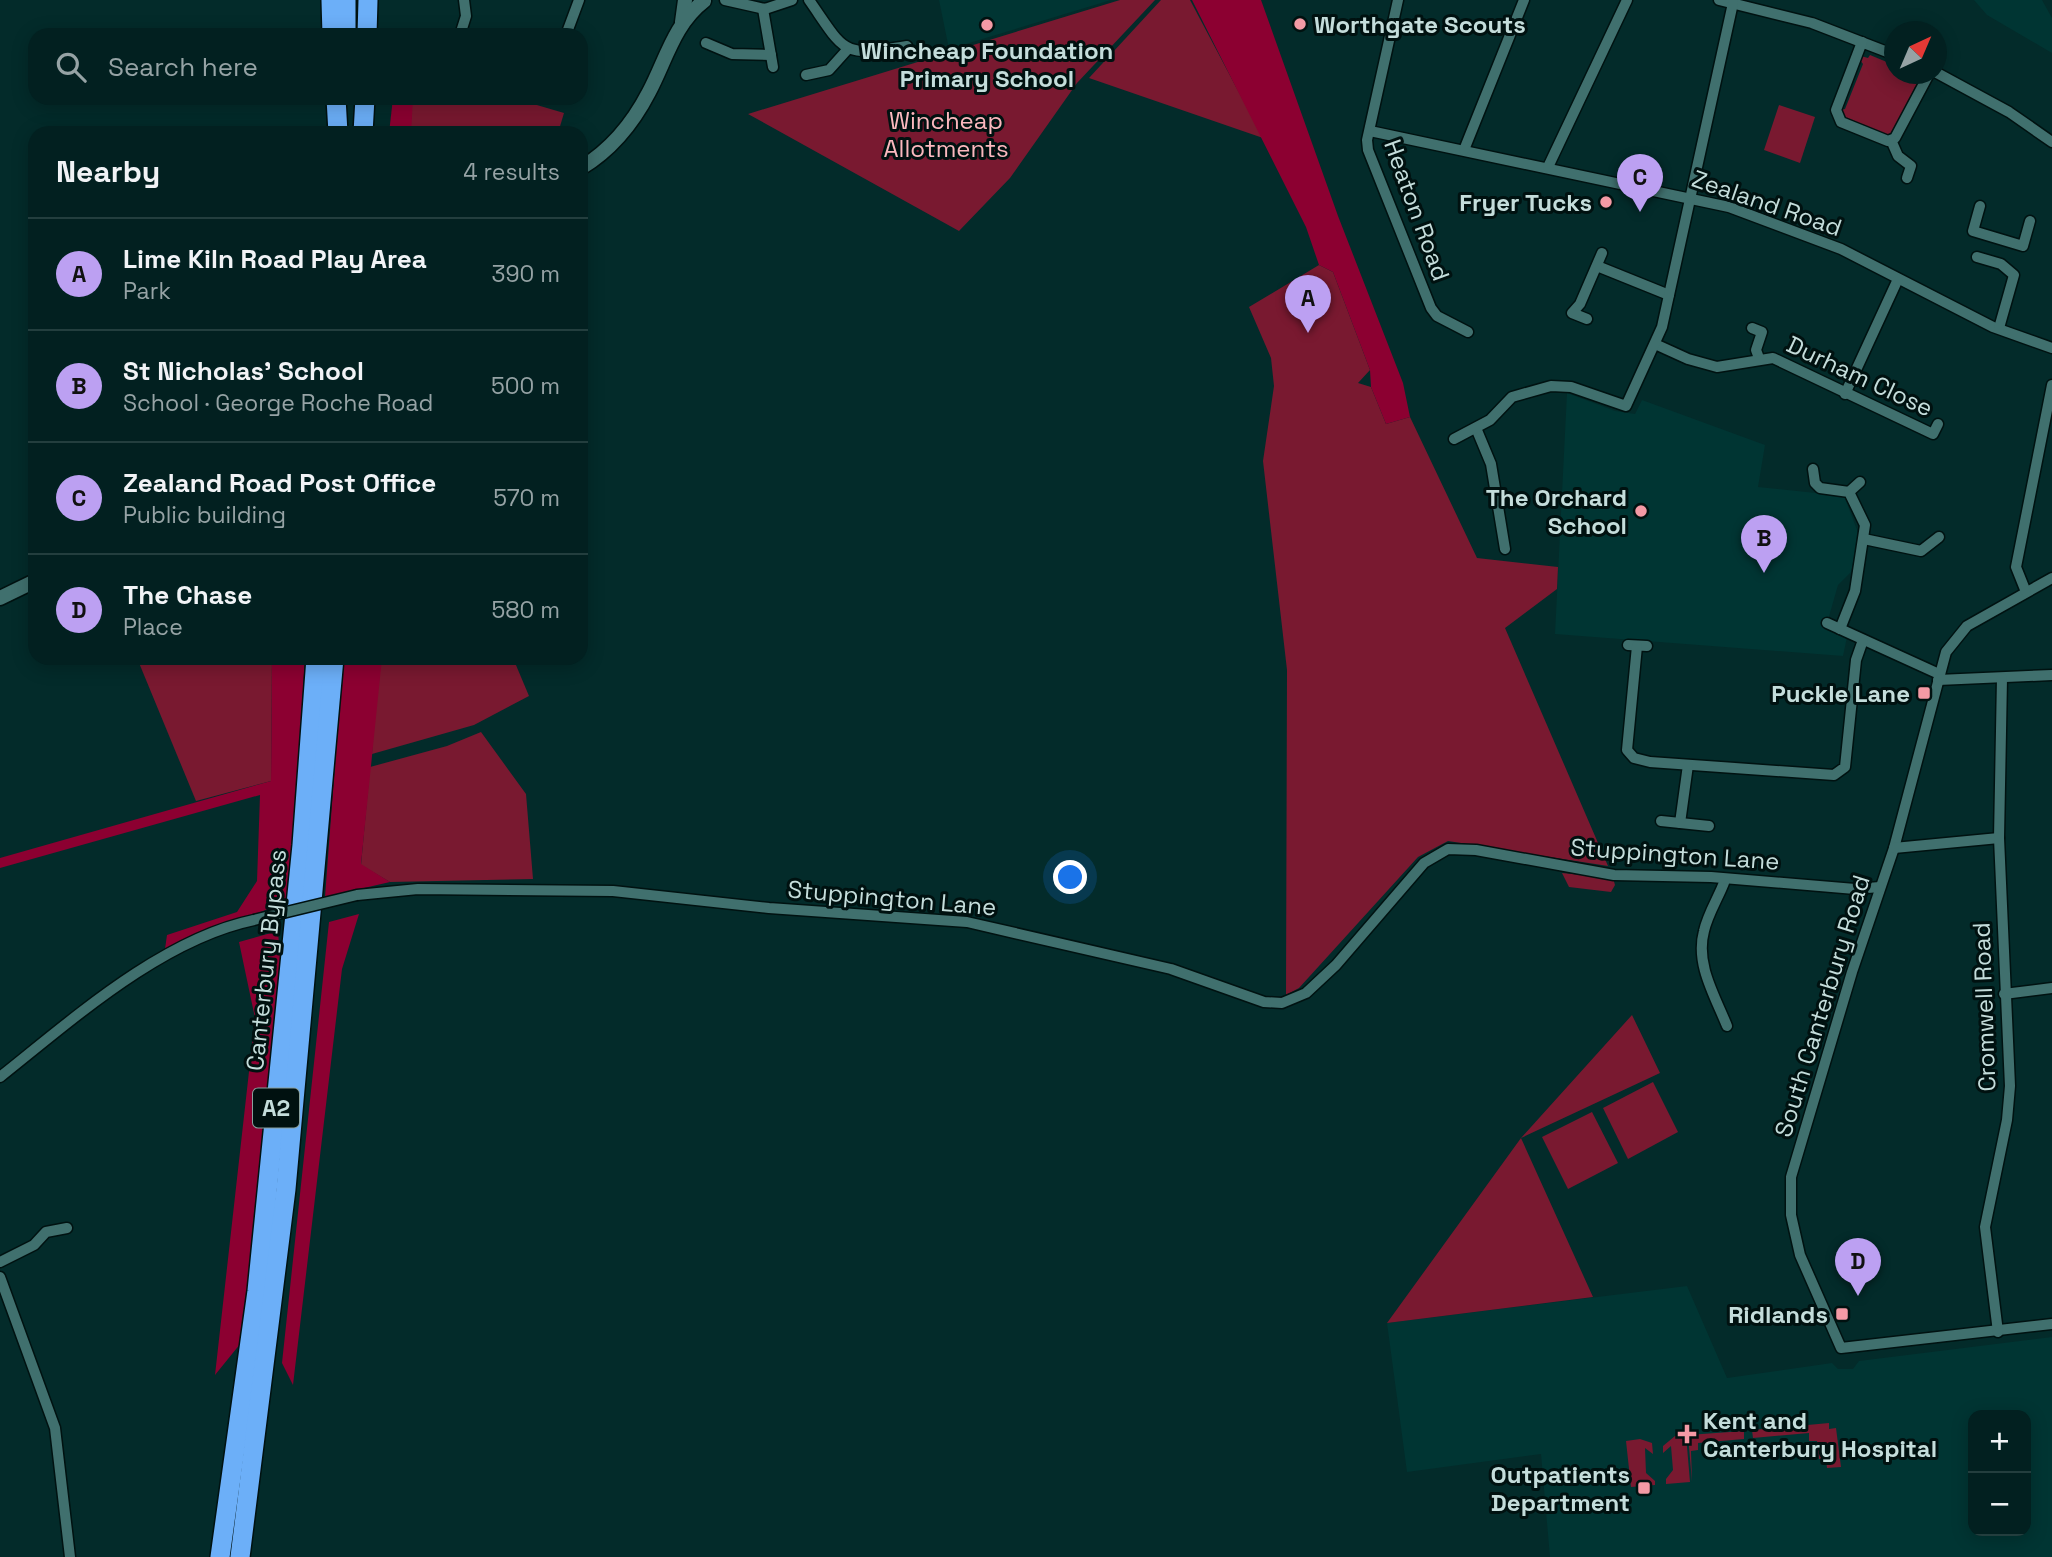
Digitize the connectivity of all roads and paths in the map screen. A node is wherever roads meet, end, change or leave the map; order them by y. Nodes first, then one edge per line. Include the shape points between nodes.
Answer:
1 (368, 0) edge
2 (464, 0) edge
3 (685, 0) edge
4 (692, 0) edge
5 (705, 0) edge
6 (725, 0) edge
7 (737, 0) edge
8 (792, 0) edge
9 (809, 0) edge
10 (1398, 0) edge
11 (1524, 0) edge
12 (1627, 0) edge
13 (1719, 0) edge
14 (577, 1) edge
15 (1733, 3) junction
16 (748, 6) junction
17 (763, 9) junction
18 (682, 22) junction
19 (367, 28) edge
20 (462, 28) edge
21 (568, 28) edge
22 (1862, 42) junction
23 (706, 43) dead end
24 (907, 46) dead end
25 (848, 50) junction
26 (1884, 51) edge
27 (806, 75) dead end
28 (1947, 79) edge
29 (1924, 84) edge
30 (337, 105) edge
31 (343, 105) edge
32 (365, 105) edge
33 (339, 126) edge
34 (341, 126) edge
35 (363, 126) edge
36 (1370, 131) junction
37 (1891, 140) junction
38 (2052, 142) edge
39 (1464, 150) junction
40 (588, 163) edge
41 (1548, 167) junction
42 (1907, 178) dead end
43 (1690, 198) junction
44 (1980, 206) dead end
45 (2030, 221) dead end
46 (1997, 239) junction
47 (1602, 253) dead end
48 (1977, 257) dead end
49 (1990, 261) junction
50 (1598, 266) junction
51 (1898, 279) junction
52 (1670, 295) junction
53 (1587, 319) dead end
54 (1752, 328) dead end
55 (1999, 328) junction
56 (1468, 332) dead end
57 (1655, 344) junction
58 (2052, 348) edge
59 (1759, 358) junction
60 (2052, 385) edge
61 (1845, 394) junction
62 (2049, 412) edge
63 (1938, 424) dead end
64 (1476, 428) junction
65 (1454, 439) dead end
66 (1813, 469) dead end
67 (1860, 482) dead end
68 (1849, 492) junction
69 (1513, 514) dead end
70 (1501, 517) junction
71 (1939, 537) dead end
72 (1864, 539) junction
73 (1505, 550) dead end
74 (2052, 578) edge
75 (28, 584) edge
76 (2026, 592) junction
77 (0, 598) edge
78 (1827, 623) dead end
79 (1840, 629) junction
80 (1863, 640) junction
81 (1637, 646) dead end
82 (315, 665) edge
83 (333, 665) edge
84 (2052, 675) edge
85 (1939, 677) junction
86 (2002, 678) junction
87 (1688, 765) junction
88 (1661, 821) dead end
89 (1680, 823) junction
90 (1709, 826) dead end
91 (1999, 838) junction
92 (1894, 848) junction
93 (1725, 880) junction
94 (1880, 887) junction
95 (2052, 988) edge
96 (2004, 994) junction
97 (1721, 1020) dead end
98 (0, 1077) edge
99 (40, 1221) dead end
100 (67, 1228) dead end
101 (47, 1232) junction
102 (0, 1262) edge
103 (0, 1277) edge
104 (2052, 1324) edge
105 (1998, 1332) junction
106 (70, 1557) edge
107 (220, 1557) edge
108 (240, 1557) edge

1 - 19 highway
2 - 20 street
3 - 18 street
4 - 5 street
5 - 18 street
6 - 16 street
7 - 16 street
8 - 17 street
9 - 25 street
10 - 36 street, Heaton Road
11 - 39 street
12 - 41 street
13 - 15 street
14 - 21 street
15 - 22 street via 1783,14
15 - 43 street
16 - 17 street
17 - 23 street via 772,61 732,54
18 - 40 street via 649,94 616,142
22 - 26 street
22 - 37 street via 1837,115 1841,122
24 - 25 street via 867,53
25 - 27 street via 829,71
28 - 38 street via 2010,111
29 - 37 street via 1899,134
30 - 33 highway
31 - 34 highway
32 - 35 highway
36 - 39 street, Zealand Road
36 - 56 street, Heaton Road via 1368,150 1431,308
37 - 42 street via 1898,156 1911,166
39 - 41 street, Zealand Road
41 - 43 street, Zealand Road
43 - 51 street, Zealand Road via 1809,236
43 - 52 street
44 - 46 street via 1973,231
45 - 46 street via 2023,246
46 - 49 street
47 - 50 street
48 - 49 street
49 - 55 street via 2014,275
50 - 52 street
50 - 53 street via 1572,313
51 - 55 street, Zealand Road
51 - 61 street
52 - 57 street
54 - 59 street, Durham Close via 1762,332 1756,350
55 - 58 street, Zealand Road
57 - 59 street, Durham Close via 1717,367
57 - 64 street via 1626,407 1558,385 1512,397
59 - 61 street, Durham Close via 1773,358
60 - 62 street
61 - 63 street, Durham Close via 1933,435
62 - 76 street via 2016,567
64 - 65 street
64 - 70 street via 1491,464
66 - 68 street via 1820,488
67 - 68 street
68 - 72 street via 1865,525
69 - 70 street
70 - 73 street
71 - 72 street via 1921,551
72 - 79 street via 1855,591
74 - 76 street, South Canterbury Road
75 - 77 street
76 - 85 street, South Canterbury Road via 1958,634 1946,652
78 - 79 street
79 - 80 street
80 - 85 street
80 - 87 street via 1856,660 1847,760 1841,772
81 - 87 street via 1627,750 1641,761
82 - 107 highway, Canterbury Bypass / A2 via 260,1263
83 - 108 highway, Canterbury Bypass / A2 via 286,1189
84 - 86 street
85 - 86 street
85 - 92 street, South Canterbury Road
86 - 91 street, Cromwell Road
87 - 89 street
88 - 89 street
89 - 90 street
91 - 92 street
91 - 96 street, Cromwell Road
92 - 94 street, South Canterbury Road
93 - 94 street, Stuppington Lane
93 - 97 street via 1702,944 1704,968
93 - 98 street, Stuppington Lane, bridge via 1606,874 1448,849 1424,863 1306,993 1282,1003 1264,1002 1171,969 967,922 613,891 418,889 357,895 208,935 102,998
94 - 105 street, South Canterbury Road via 1791,1177 1791,1215 1800,1255 1841,1348
95 - 96 street
96 - 105 street, Cromwell Road via 2010,1086 1985,1227
99 - 101 street
100 - 101 street
101 - 102 street via 34,1245
103 - 106 street via 55,1428
104 - 105 street

